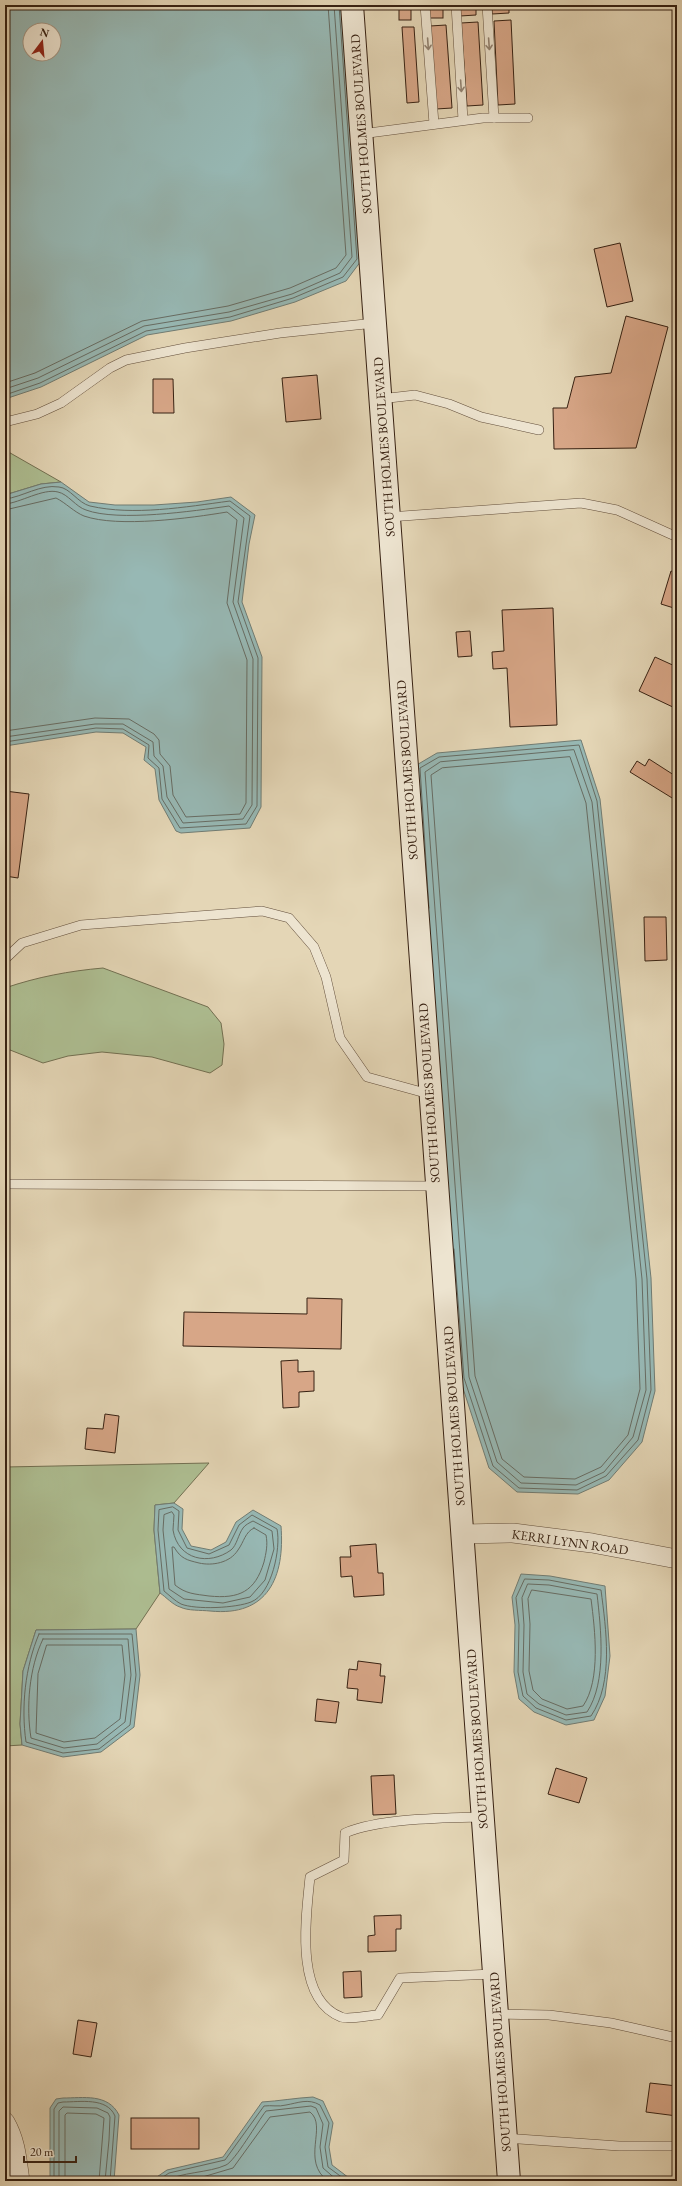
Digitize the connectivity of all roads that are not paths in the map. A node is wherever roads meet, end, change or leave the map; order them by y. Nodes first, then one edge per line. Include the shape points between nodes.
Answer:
1 (352, 5) edge
2 (425, 5) edge
3 (456, 5) edge
4 (487, 5) edge
5 (494, 118) junction
6 (528, 118) dead end
7 (463, 120) junction
8 (434, 124) junction
9 (361, 134) junction
10 (375, 322) junction
11 (380, 399) junction
12 (5, 422) edge
13 (539, 430) dead end
14 (389, 517) junction
15 (676, 535) edge
16 (5, 959) edge
17 (429, 1094) junction
18 (5, 1184) edge
19 (436, 1186) junction
20 (463, 1534) junction
21 (677, 1559) edge
22 (483, 1817) junction
23 (494, 1974) junction
24 (497, 2014) junction
25 (677, 2038) edge
26 (5, 2122) edge
27 (506, 2138) junction
28 (677, 2146) edge
29 (20, 2181) edge
30 (509, 2181) edge

1 - 9 main road, SOUTH HOLMES BOULEVARD
2 -> 8 lane
3 -> 7 lane
4 -> 5 lane
5 - 6 lane
5 - 7 lane
7 - 8 lane
8 - 9 lane
9 - 10 main road, SOUTH HOLMES BOULEVARD
10 - 11 main road, SOUTH HOLMES BOULEVARD
10 - 12 lane via 272,334 126,360 37,414
11 - 13 lane via 415,395 449,404 481,417
11 - 14 main road, SOUTH HOLMES BOULEVARD
14 - 15 lane via 580,503 617,510
14 - 17 main road, SOUTH HOLMES BOULEVARD
16 - 17 lane via 22,943 81,925 262,911 289,918 314,947 326,978 340,1038 367,1077
17 - 19 main road, SOUTH HOLMES BOULEVARD
18 - 19 lane
19 - 20 main road, SOUTH HOLMES BOULEVARD
20 - 21 street, KERRI LYNN ROAD via 521,1534 592,1543
20 - 22 main road, SOUTH HOLMES BOULEVARD
22 - 23 main road, SOUTH HOLMES BOULEVARD
22 - 23 lane via 433,1819 360,1827 346,1833 344,1860 310,1877 306,1944 311,1983 325,2007 342,2018 378,2014 400,1978
23 - 24 main road, SOUTH HOLMES BOULEVARD
24 - 25 lane via 549,2015 611,2022
24 - 27 main road, SOUTH HOLMES BOULEVARD
26 - 29 street via 16,2149
27 - 28 lane via 619,2146
27 - 30 main road, SOUTH HOLMES BOULEVARD

